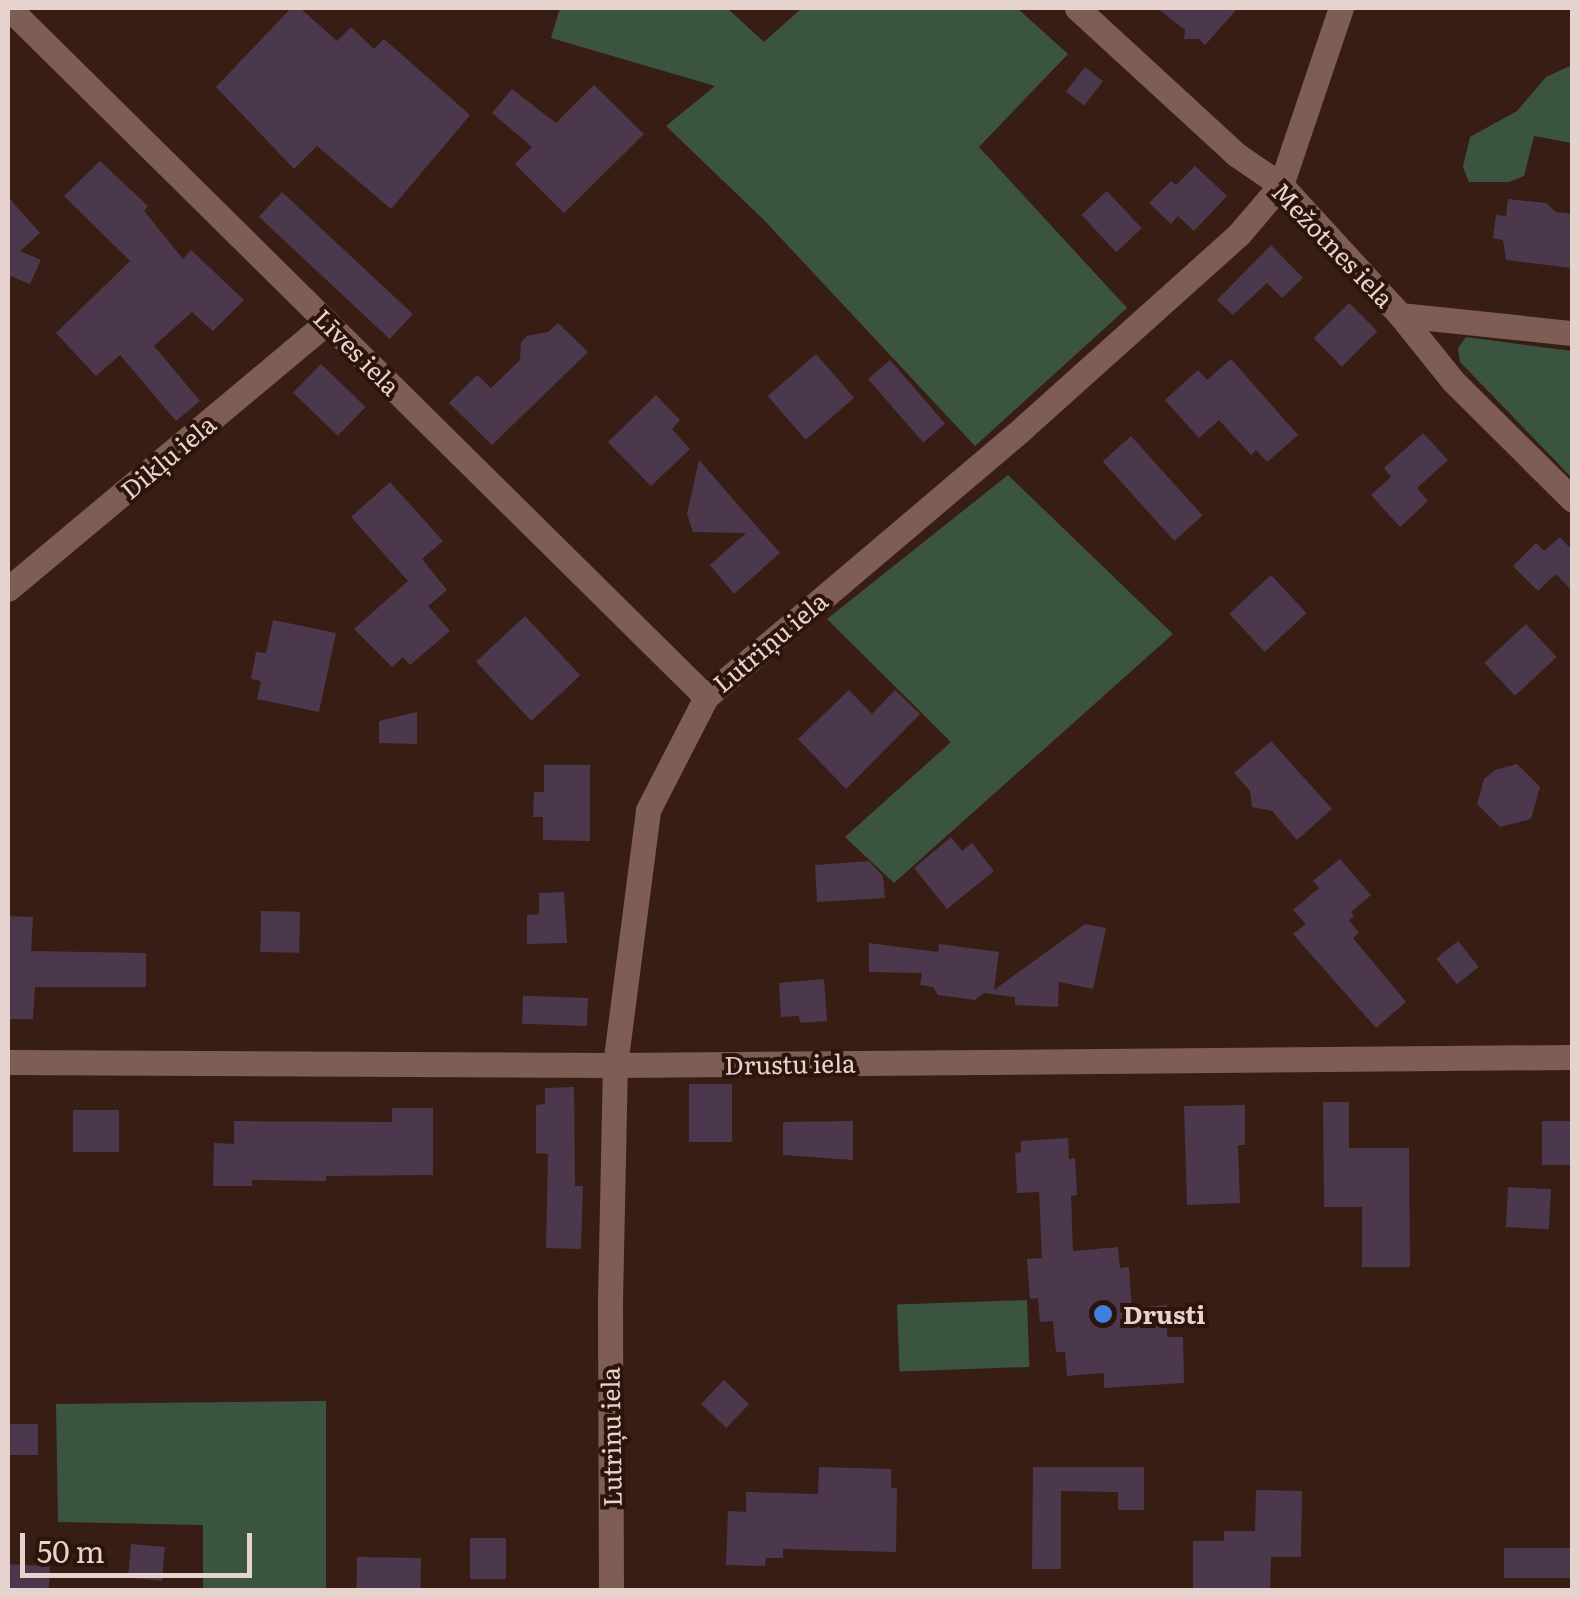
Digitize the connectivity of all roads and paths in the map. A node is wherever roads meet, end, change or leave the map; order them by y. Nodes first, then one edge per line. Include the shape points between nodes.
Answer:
1 (9, 8) edge
2 (1077, 8) edge
3 (1342, 8) edge
4 (1280, 185) junction
5 (1400, 315) junction
6 (327, 322) junction
7 (1572, 334) edge
8 (1572, 499) edge
9 (8, 590) edge
10 (706, 697) junction
11 (1572, 1057) edge
12 (8, 1062) edge
13 (616, 1065) junction
14 (611, 1590) edge

1 - 6 street, Līves iela
2 - 4 street, Mežotnes iela
3 - 4 street, Lutriņu iela
4 - 5 street, Mežotnes iela
4 - 10 street, Lutriņu iela via 1239,234 1024,428
5 - 7 street
5 - 8 street, Mežotnes iela via 1453,381
6 - 9 street, Dikļu iela
6 - 10 street, Līves iela
10 - 13 street, Lutriņu iela via 648,810
11 - 13 street, Drustu iela
12 - 13 street, Drustu iela
13 - 14 street, Lutriņu iela

